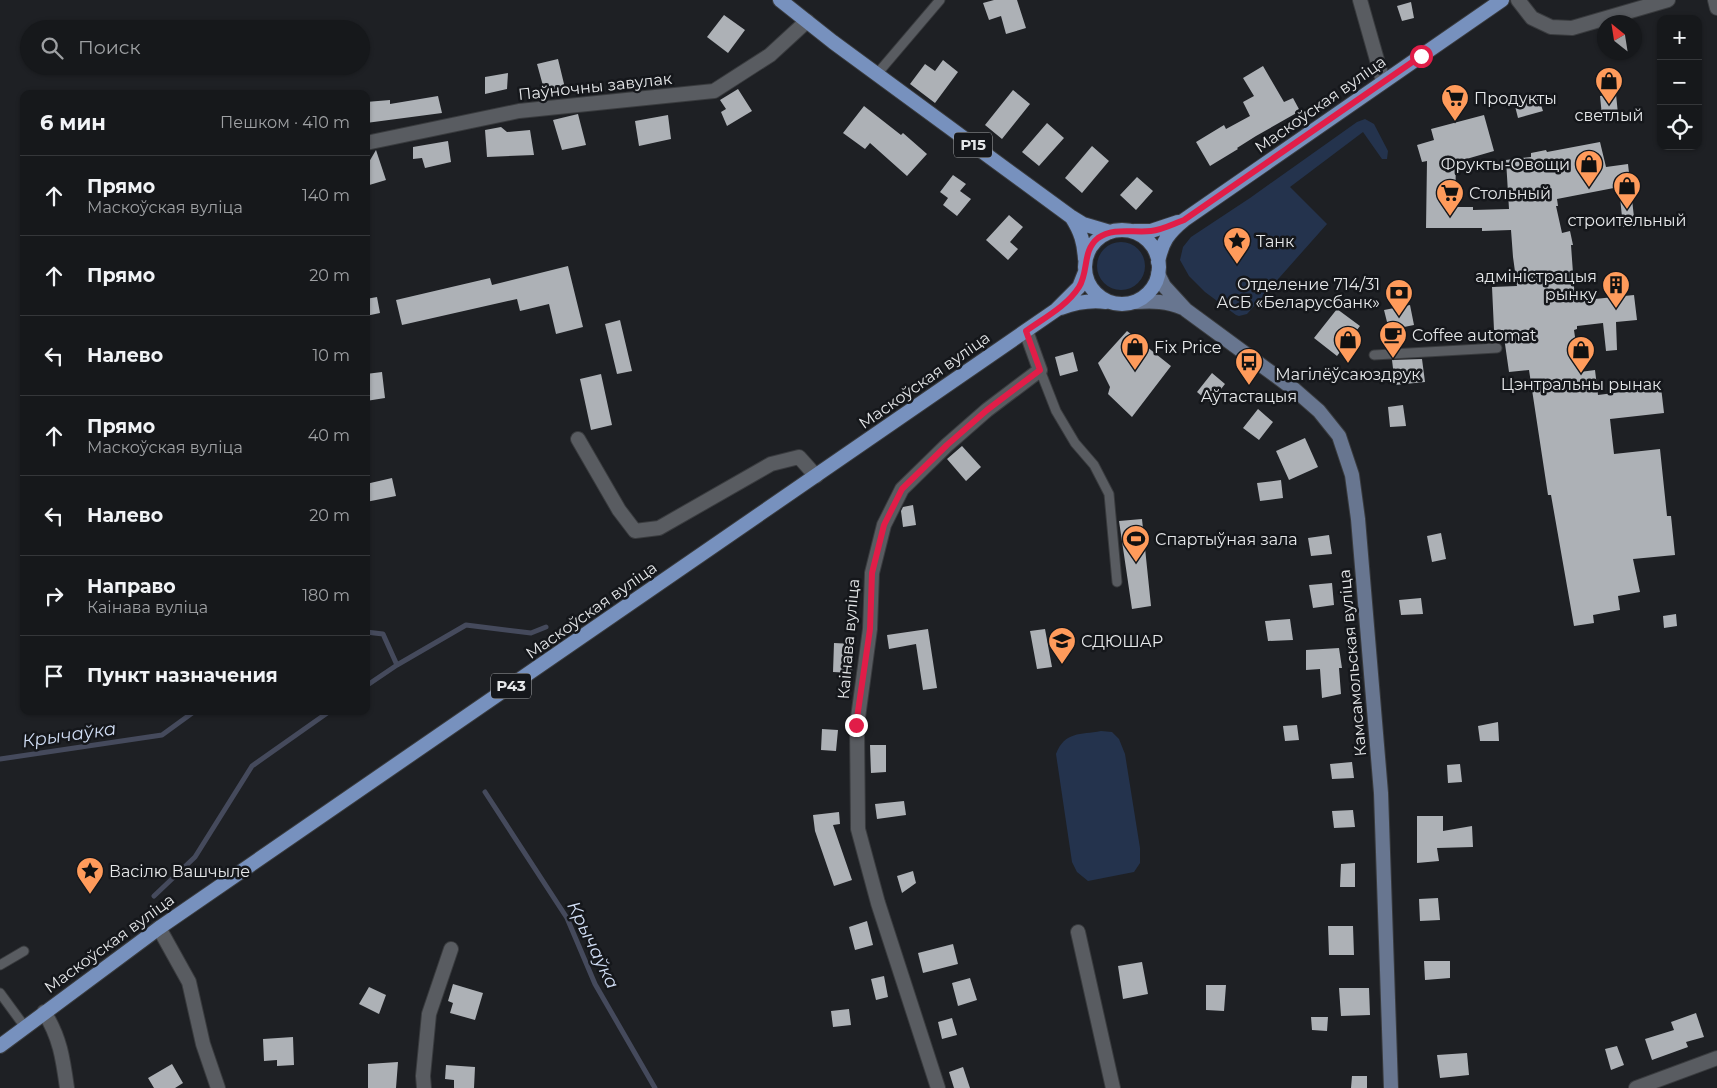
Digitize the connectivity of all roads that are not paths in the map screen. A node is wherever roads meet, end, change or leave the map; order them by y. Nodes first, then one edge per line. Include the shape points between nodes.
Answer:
1 (780, 0) edge
2 (940, 0) edge
3 (1360, 0) edge
4 (1502, 0) edge
5 (1518, 0) edge
6 (1668, 0) edge
7 (1715, 0) edge
8 (1717, 8) edge
9 (807, 21) junction
10 (877, 74) junction
11 (1384, 81) junction
12 (370, 142) edge
13 (1070, 216) junction
14 (1184, 220) junction
15 (1130, 231) junction
16 (1110, 232) junction
17 (1085, 266) junction
18 (1158, 268) junction
19 (1109, 302) junction
20 (1135, 302) junction
21 (1056, 310) junction
22 (1186, 310) junction
23 (1026, 331) junction
24 (1496, 348) dead end
25 (1374, 355) dead end
26 (1040, 370) junction
27 (578, 440) dead end
28 (816, 476) junction
29 (1117, 582) dead end
30 (159, 928) junction
31 (1078, 932) dead end
32 (451, 949) dead end
33 (24, 951) dead end
34 (0, 964) edge
35 (0, 993) edge
36 (44, 1012) junction
37 (25, 1027) junction
38 (0, 1046) edge
39 (1717, 1058) edge
40 (67, 1088) edge
41 (218, 1088) edge
42 (424, 1088) edge
43 (938, 1088) edge
44 (1113, 1088) edge
45 (1391, 1088) edge
46 (1636, 1088) edge

1 - 9 main road, Р15
2 - 10 lane
3 - 11 street
4 - 11 main road, Маскоўская вуліца
5 - 6 street via 1532,18 1551,27 1572,28
7 - 8 street
9 - 10 main road, Р15
9 - 12 street, Паўночны завулак via 770,55 714,91 519,111
10 - 13 main road, Р15
11 - 14 main road, Маскоўская вуліца
13 - 16 main road, Р15 via 1083,224
13 - 17 main road, Р15 via 1084,243
14 - 15 main road, Маскоўская вуліца via 1151,231
14 - 18 main road, Маскоўская вуліца via 1169,232 1161,249
15 - 16 main road
15 - 18 main road via 1143,237 1153,248
16 - 17 main road, Р43 via 1090,248
17 - 19 main road via 1089,285
17 - 21 main road, Маскоўская вуліца / Р43 via 1079,287
18 - 20 main road via 1154,286
18 - 22 main road, Камсамольская вуліца via 1164,286
19 - 20 main road, Р43
19 - 21 main road, Маскоўская вуліца / Р43 via 1092,300
20 - 22 main road, Камсамольская вуліца via 1158,301
21 - 23 main road, Маскоўская вуліца / Р43
22 - 45 main road, Камсамольская вуліца via 1319,411 1339,436 1352,475 1381,793
23 - 26 street
23 - 28 main road, Маскоўская вуліца / Р43
24 - 25 lane
26 - 29 lane via 1056,411 1075,443 1094,464 1109,494
26 - 43 street, Каінава вуліца via 947,445 902,489 884,525 872,573 870,629 856,725 858,828 878,903
27 - 28 street via 619,510 635,530 660,528 770,464 799,457
28 - 30 main road, Маскоўская вуліца / Р43
30 - 36 main road, Маскоўская вуліца / Р43
30 - 41 street via 189,982 203,1044
31 - 44 street
32 - 42 street via 429,1014
33 - 34 lane
35 - 37 lane
36 - 37 main road, Маскоўская вуліца / Р43
36 - 40 street via 53,1025 61,1049
37 - 38 main road, Маскоўская вуліца / Р43
39 - 46 street

